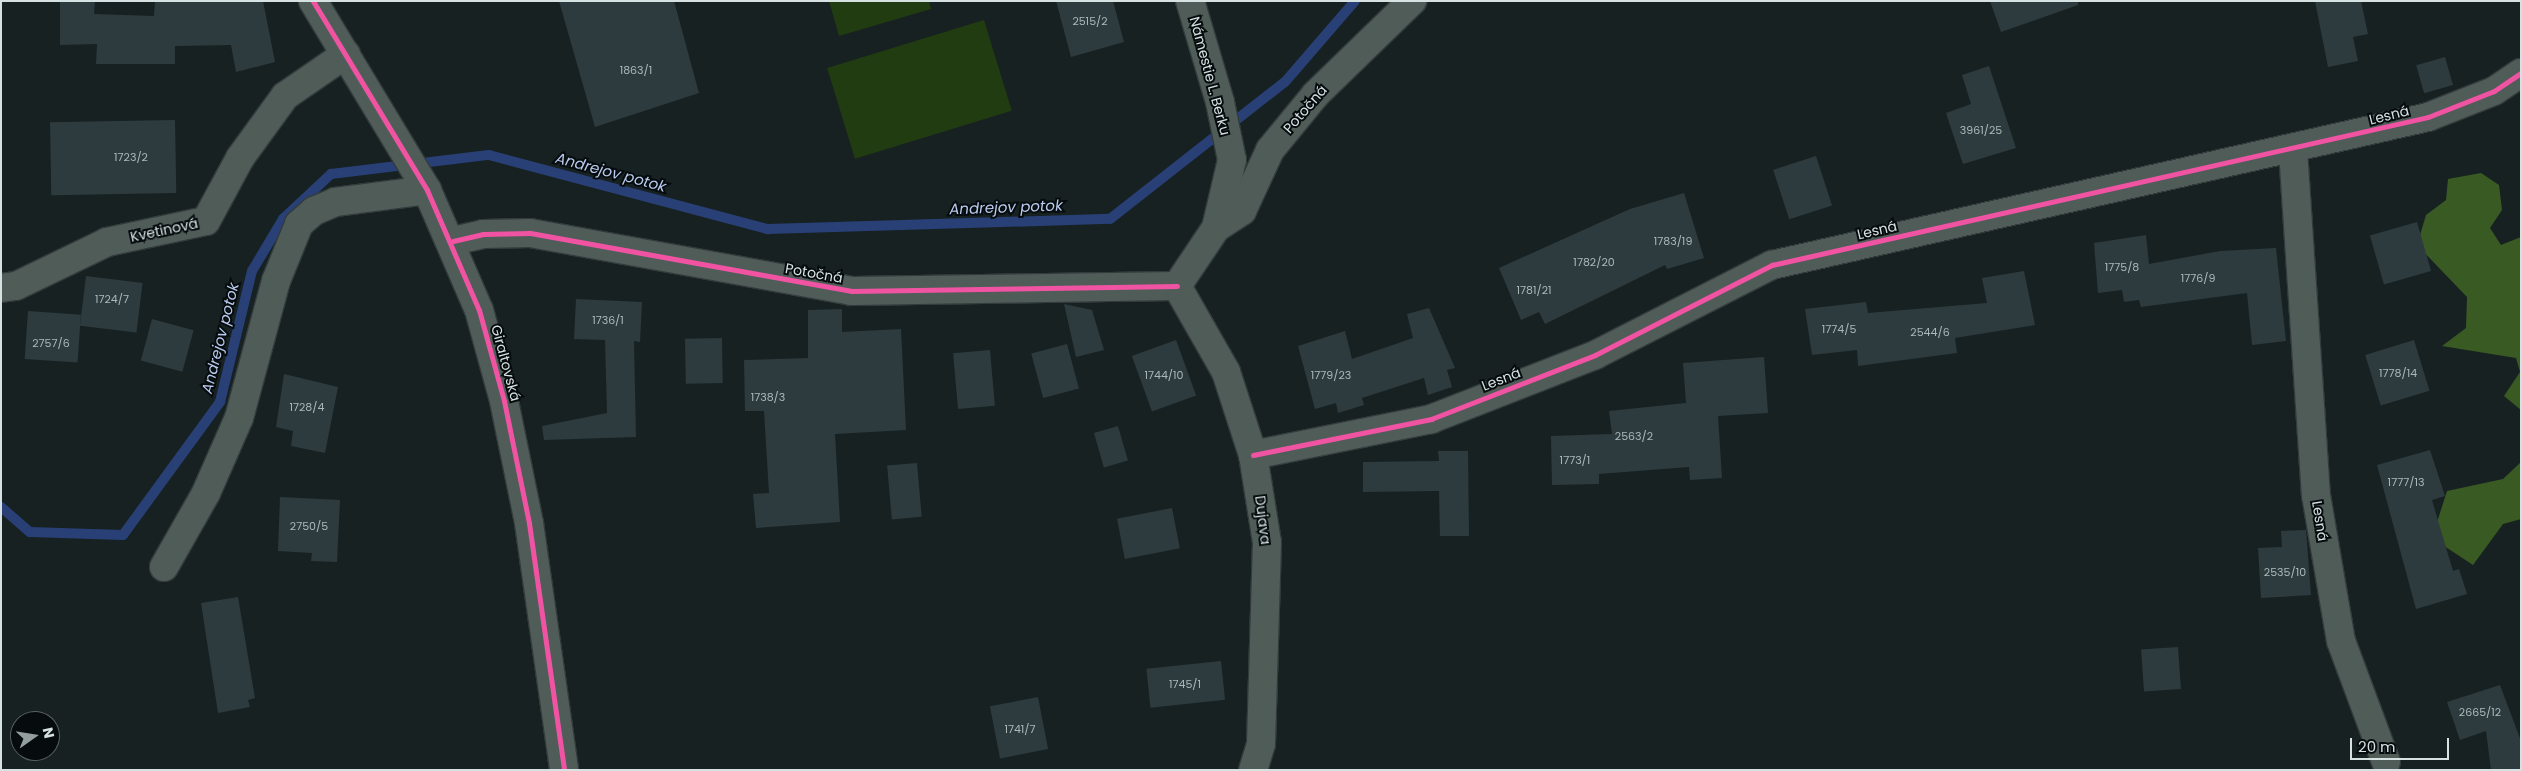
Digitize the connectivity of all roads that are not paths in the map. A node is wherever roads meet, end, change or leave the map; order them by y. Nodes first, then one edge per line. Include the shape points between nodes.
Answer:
1 (313, 1) edge
2 (1190, 1) edge
3 (1412, 1) edge
4 (346, 54) junction
5 (2521, 73) edge
6 (2293, 150) junction
7 (427, 190) junction
8 (1216, 228) junction
9 (453, 241) junction
10 (1177, 286) junction
11 (1, 288) edge
12 (1254, 455) junction
13 (164, 567) dead end
14 (2386, 762) dead end
15 (564, 770) edge
16 (1253, 770) edge

1 - 4 street, Giraltovská
2 - 8 street, Námestie L. Berku via 1220,102 1232,160
3 - 8 street, Potočná via 1316,94 1270,150 1242,211
4 - 7 street, Giraltovská
4 - 11 street, Kvetinová via 285,96 240,158 206,221 107,242 16,286
5 - 6 street, Lesná via 2494,91 2428,117
6 - 12 street, Lesná via 1772,266 1595,355 1431,419
6 - 14 street, Lesná via 2316,495 2341,641
7 - 9 street, Giraltovská
7 - 13 street via 335,202 314,211 298,224 276,281 239,418 206,493
8 - 10 street, Námestie L. Berku
9 - 10 street, Potočná via 483,234 530,233 851,291
9 - 15 street, Giraltovská via 490,344 518,462
10 - 12 street, Dujava via 1226,372
12 - 16 street, Dujava via 1267,542 1261,744

